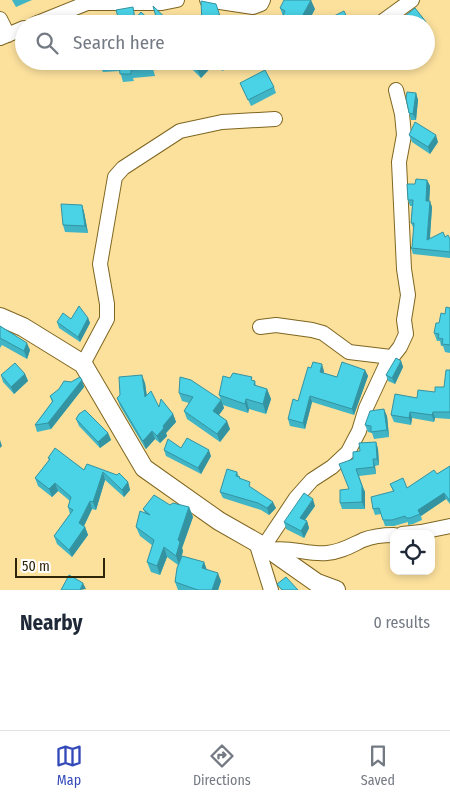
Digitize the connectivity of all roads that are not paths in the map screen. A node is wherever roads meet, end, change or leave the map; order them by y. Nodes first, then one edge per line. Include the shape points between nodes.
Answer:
1 (177, 0) edge
2 (207, 0) edge
3 (263, 0) edge
4 (412, 0) edge
5 (88, 2) edge
6 (57, 15) edge
7 (391, 15) edge
8 (0, 19) edge
9 (4, 36) edge
10 (396, 90) dead end
11 (275, 119) dead end
12 (0, 317) edge
13 (260, 327) dead end
14 (391, 357) junction
15 (83, 364) junction
16 (450, 526) edge
17 (431, 530) edge
18 (390, 534) edge
19 (263, 546) junction
20 (271, 590) edge
21 (336, 590) edge

1 - 5 street via 162,3
2 - 3 street via 253,7
4 - 7 street
5 - 6 street
8 - 9 street
10 - 14 street via 404,135 399,162 408,295 404,320 406,334
11 - 15 street via 222,122 180,131 123,168 115,177 100,264 108,304 107,319
12 - 15 street via 23,327
13 - 14 street via 276,324 312,330 323,333 349,352
14 - 19 street via 348,452 312,480
15 - 19 street via 144,468 219,521
16 - 17 street
18 - 19 street via 375,536 349,548 327,553
19 - 20 street
19 - 21 street via 317,583

